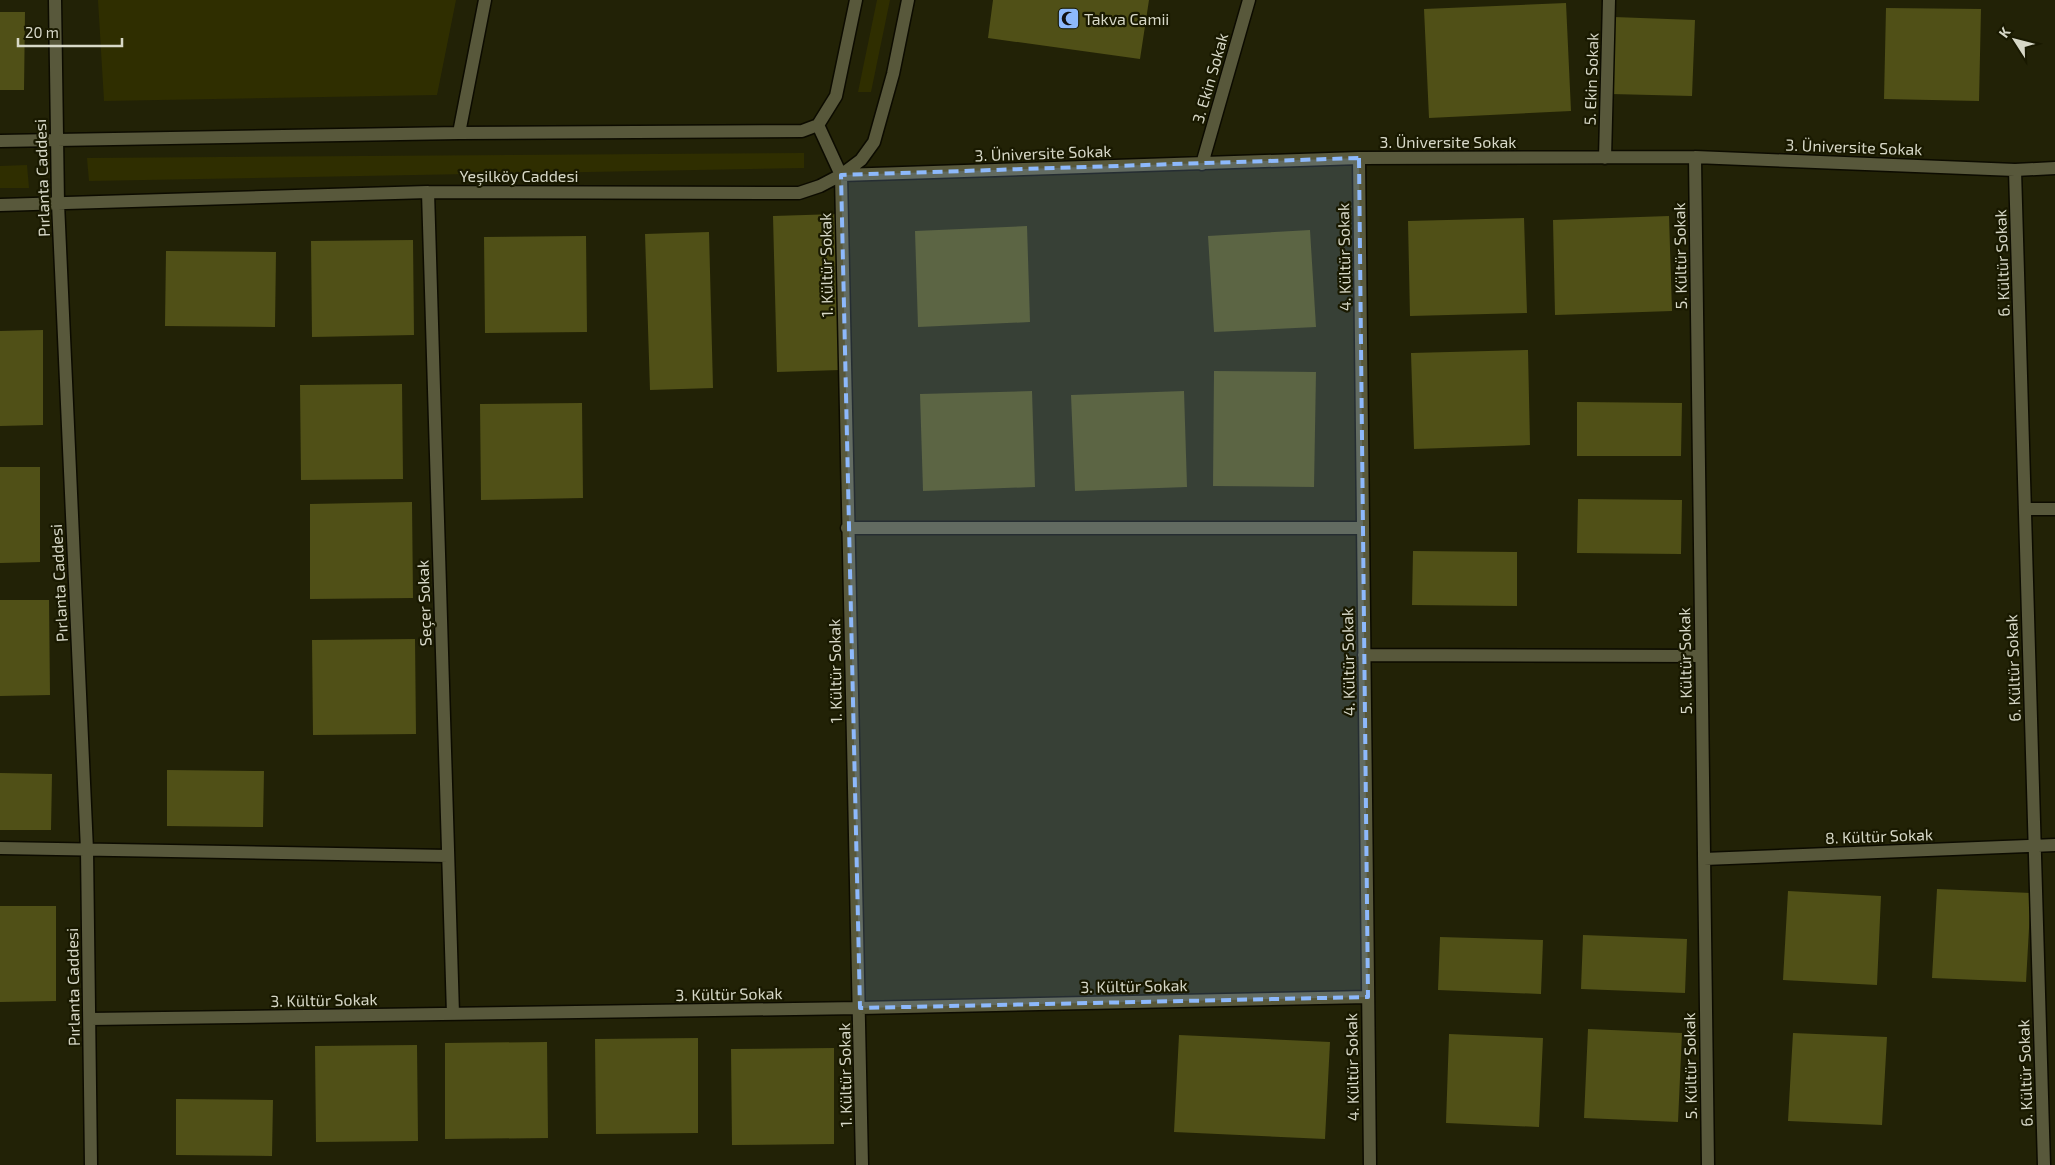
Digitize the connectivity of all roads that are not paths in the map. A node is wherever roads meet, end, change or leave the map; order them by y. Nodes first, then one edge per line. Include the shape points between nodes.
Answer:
1 (55, 0) edge
2 (485, 0) edge
3 (856, 0) edge
4 (908, 0) edge
5 (1249, 0) edge
6 (1609, 0) edge
7 (818, 125) junction
8 (459, 133) junction
9 (57, 140) junction
10 (0, 141) edge
11 (1359, 158) junction
12 (1605, 158) junction
13 (1695, 158) junction
14 (1202, 164) junction
15 (2055, 168) edge
16 (2015, 170) junction
17 (841, 175) junction
18 (428, 192) junction
19 (58, 203) junction
20 (0, 204) edge
21 (2025, 509) junction
22 (2055, 509) edge
23 (847, 528) junction
24 (1363, 528) junction
25 (1364, 655) junction
26 (1701, 656) junction
27 (2055, 845) edge
28 (2035, 846) junction
29 (0, 848) edge
30 (87, 850) junction
31 (448, 856) junction
32 (1704, 859) junction
33 (1368, 997) junction
34 (860, 1008) junction
35 (453, 1014) junction
36 (90, 1019) junction
37 (91, 1165) edge
38 (862, 1165) edge
39 (1370, 1165) edge
40 (1708, 1165) edge
41 (2044, 1165) edge

1 - 9 street, Pırlanta Caddesi
2 - 8 street
3 - 7 street via 836,96
4 - 17 street, Yeşilköy Caddesi via 893,74 874,142 860,160
5 - 14 street, 3. Ekin Sokak
6 - 12 street, 5. Ekin Sokak
7 - 8 street via 788,132
7 - 17 street
8 - 9 street
9 - 10 street
9 - 19 street, Pırlanta Caddesi
11 - 12 street, 3. Üniversite Sokak
11 - 14 street, 3. Üniversite Sokak
11 - 24 street, 4. Kültür Sokak
12 - 13 street, 3. Üniversite Sokak
13 - 16 street, 3. Üniversite Sokak
13 - 26 street, 5. Kültür Sokak
14 - 17 street, 3. Üniversite Sokak
15 - 16 street, 3. Üniversite Sokak
16 - 21 street, 6. Kültür Sokak
17 - 18 street, Yeşilköy Caddesi via 799,193
17 - 23 street, 1. Kültür Sokak
18 - 19 street, Yeşilköy Caddesi
18 - 31 street, Seçer Sokak
19 - 20 street, Yeşilköy Caddesi
19 - 30 street, Pırlanta Caddesi
21 - 22 street
21 - 28 street, 6. Kültür Sokak
23 - 24 street
23 - 34 street, 1. Kültür Sokak
24 - 25 street, 4. Kültür Sokak
25 - 26 street
25 - 33 street, 4. Kültür Sokak
26 - 32 street, 5. Kültür Sokak
27 - 28 street, 8. Kültür Sokak
28 - 32 street, 8. Kültür Sokak
28 - 41 street, 6. Kültür Sokak
29 - 30 street
30 - 31 street
30 - 36 street, Pırlanta Caddesi
31 - 35 street, Seçer Sokak
32 - 40 street, 5. Kültür Sokak
33 - 34 street, 3. Kültür Sokak
33 - 39 street, 4. Kültür Sokak
34 - 35 street, 3. Kültür Sokak
34 - 38 street, 1. Kültür Sokak
35 - 36 street, 3. Kültür Sokak
36 - 37 street, Pırlanta Caddesi

